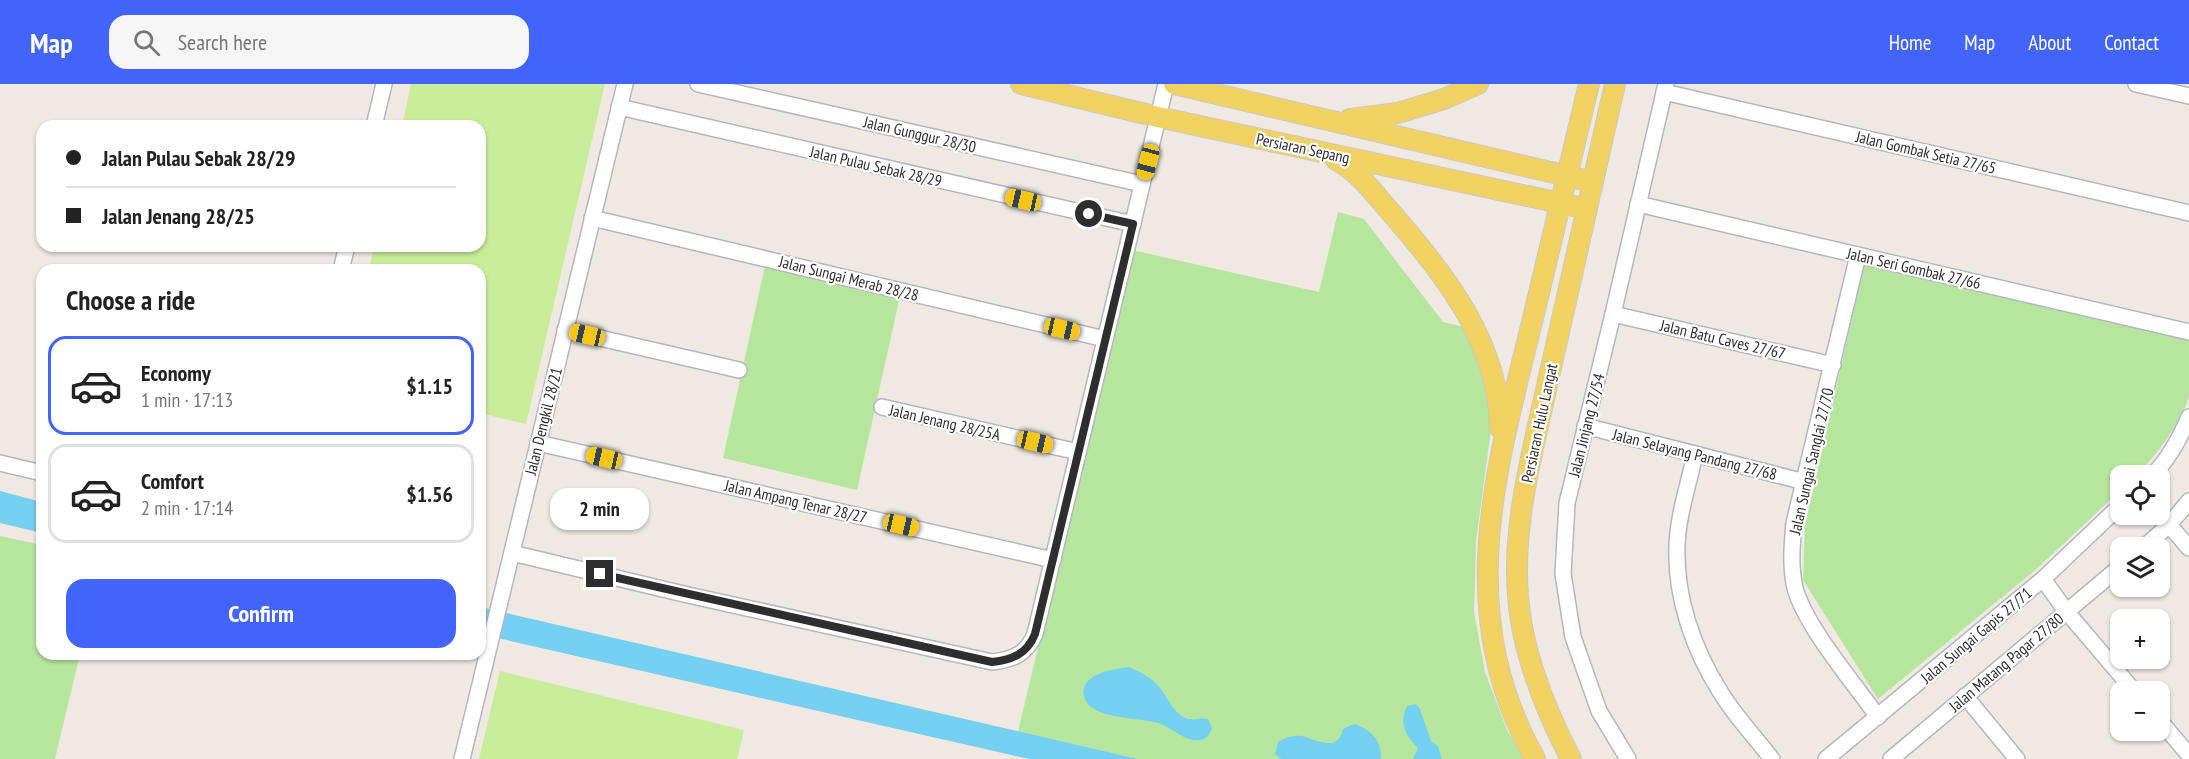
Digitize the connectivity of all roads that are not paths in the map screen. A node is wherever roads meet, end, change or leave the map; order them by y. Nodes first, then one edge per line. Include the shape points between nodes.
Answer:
1 (384, 84) edge
2 (625, 84) edge
3 (698, 84) edge
4 (1021, 84) edge
5 (1166, 84) edge
6 (1174, 84) edge
7 (1478, 84) edge
8 (1589, 84) edge
9 (1615, 84) edge
10 (2136, 84) edge
11 (1665, 88) edge
12 (2189, 96) edge
13 (619, 107) junction
14 (1158, 117) junction
15 (375, 120) edge
16 (1332, 121) junction
17 (1323, 152) junction
18 (1567, 176) junction
19 (1592, 181) junction
20 (1142, 184) junction
21 (1561, 204) junction
22 (1638, 204) junction
23 (1586, 208) junction
24 (2189, 213) edge
25 (592, 218) junction
26 (1133, 224) junction
27 (1858, 255) junction
28 (1613, 314) junction
29 (565, 330) junction
30 (2189, 332) edge
31 (1105, 339) junction
32 (1833, 365) junction
33 (739, 370) dead end
34 (882, 407) dead end
35 (2189, 417) edge
36 (1585, 426) junction
37 (538, 443) junction
38 (1501, 451) junction
39 (1078, 452) junction
40 (1695, 454) junction
41 (0, 463) edge
42 (2162, 465) edge
43 (36, 472) edge
44 (1805, 482) junction
45 (2189, 501) edge
46 (2110, 515) edge
47 (2170, 524) edge
48 (2169, 525) joint
49 (2155, 537) edge
50 (2189, 548) edge
51 (512, 553) junction
52 (1053, 560) junction
53 (2110, 575) edge
54 (2043, 579) junction
55 (2066, 611) junction
56 (486, 658) edge
57 (485, 660) edge
58 (2126, 681) edge
59 (1965, 696) junction
60 (1878, 717) junction
61 (2170, 733) edge
62 (2189, 755) edge
63 (462, 759) edge
64 (1535, 759) edge
65 (1571, 759) edge
66 (1628, 759) edge
67 (1772, 759) edge
68 (1826, 759) edge
69 (1891, 759) edge
70 (2017, 759) edge

1 - 15 street
2 - 13 street, Jalan Dengkil 28/21
3 - 20 street, Jalan Gunggur 28/30
4 - 14 main road, Persiaran Sepang
5 - 14 street
6 - 16 main road, Persiaran Sepang
7 - 16 main road via 1398,113
8 - 18 main road, Persiaran Hulu Langat
9 - 19 main road, Persiaran Hulu Langat
10 - 12 street
11 - 22 street, Jalan Jinjang 27/54
11 - 24 street, Jalan Gombak Setia 27/65
13 - 25 street, Jalan Dengkil 28/21
13 - 26 street, Jalan Pulau Sebak 28/29
14 - 17 main road, Persiaran Sepang
14 - 20 street
16 - 18 main road, Persiaran Sepang
17 - 21 main road, Persiaran Sepang
17 - 38 main road via 1369,184 1432,259 1455,293 1492,369 1500,406
18 - 19 main road, Persiaran Sepang
18 - 21 main road, Persiaran Hulu Langat
19 - 23 main road, Persiaran Hulu Langat
20 - 26 street
21 - 23 main road, Persiaran Sepang
21 - 38 main road, Persiaran Hulu Langat
22 - 27 street, Jalan Seri Gombak 27/66
22 - 28 street, Jalan Jinjang 27/54
23 - 65 main road, Persiaran Hulu Langat via 1530,466 1517,566 1522,624 1530,659 1557,733
25 - 29 street, Jalan Dengkil 28/21
25 - 31 street, Jalan Sungai Merab 28/28
26 - 31 street
27 - 30 street, Jalan Seri Gombak 27/66
27 - 32 street, Jalan Sungai Sanglai 27/70
28 - 32 street, Jalan Batu Caves 27/67
28 - 36 street, Jalan Jinjang 27/54
29 - 33 street
29 - 37 street, Jalan Dengkil 28/21
31 - 39 street
32 - 44 street, Jalan Sungai Sanglai 27/70
34 - 39 street, Jalan Jenang 28/25A
35 - 42 street
36 - 40 street, Jalan Selayang Pandang 27/68
36 - 66 street, Jalan Jinjang 27/54 via 1567,503 1563,574 1574,637 1599,711
37 - 51 street, Jalan Dengkil 28/21
37 - 52 street, Jalan Ampang Tenar 28/27
38 - 64 main road, Persiaran Hulu Langat via 1490,518 1487,582 1493,642 1511,708
39 - 52 street
40 - 44 street, Jalan Selayang Pandang 27/68
40 - 67 street via 1677,544 1678,577 1689,628 1722,695
41 - 43 street
44 - 60 street, Jalan Sungai Sanglai 27/70 via 1794,523 1791,559 1796,590 1813,626
45 - 47 street
46 - 54 street, Jalan Sungai Gapis 27/71
48 - 49 street
48 - 50 street
51 - 52 street via 992,662 1016,657 1031,644
51 - 56 street, Jalan Dengkil 28/21
53 - 55 street, Jalan Matang Pagar 27/80
54 - 55 street
54 - 60 street, Jalan Sungai Gapis 27/71
55 - 58 street
55 - 59 street, Jalan Matang Pagar 27/80
57 - 63 street, Jalan Dengkil 28/21
59 - 69 street, Jalan Matang Pagar 27/80
59 - 70 street
60 - 68 street, Jalan Sungai Gapis 27/71
61 - 62 street

